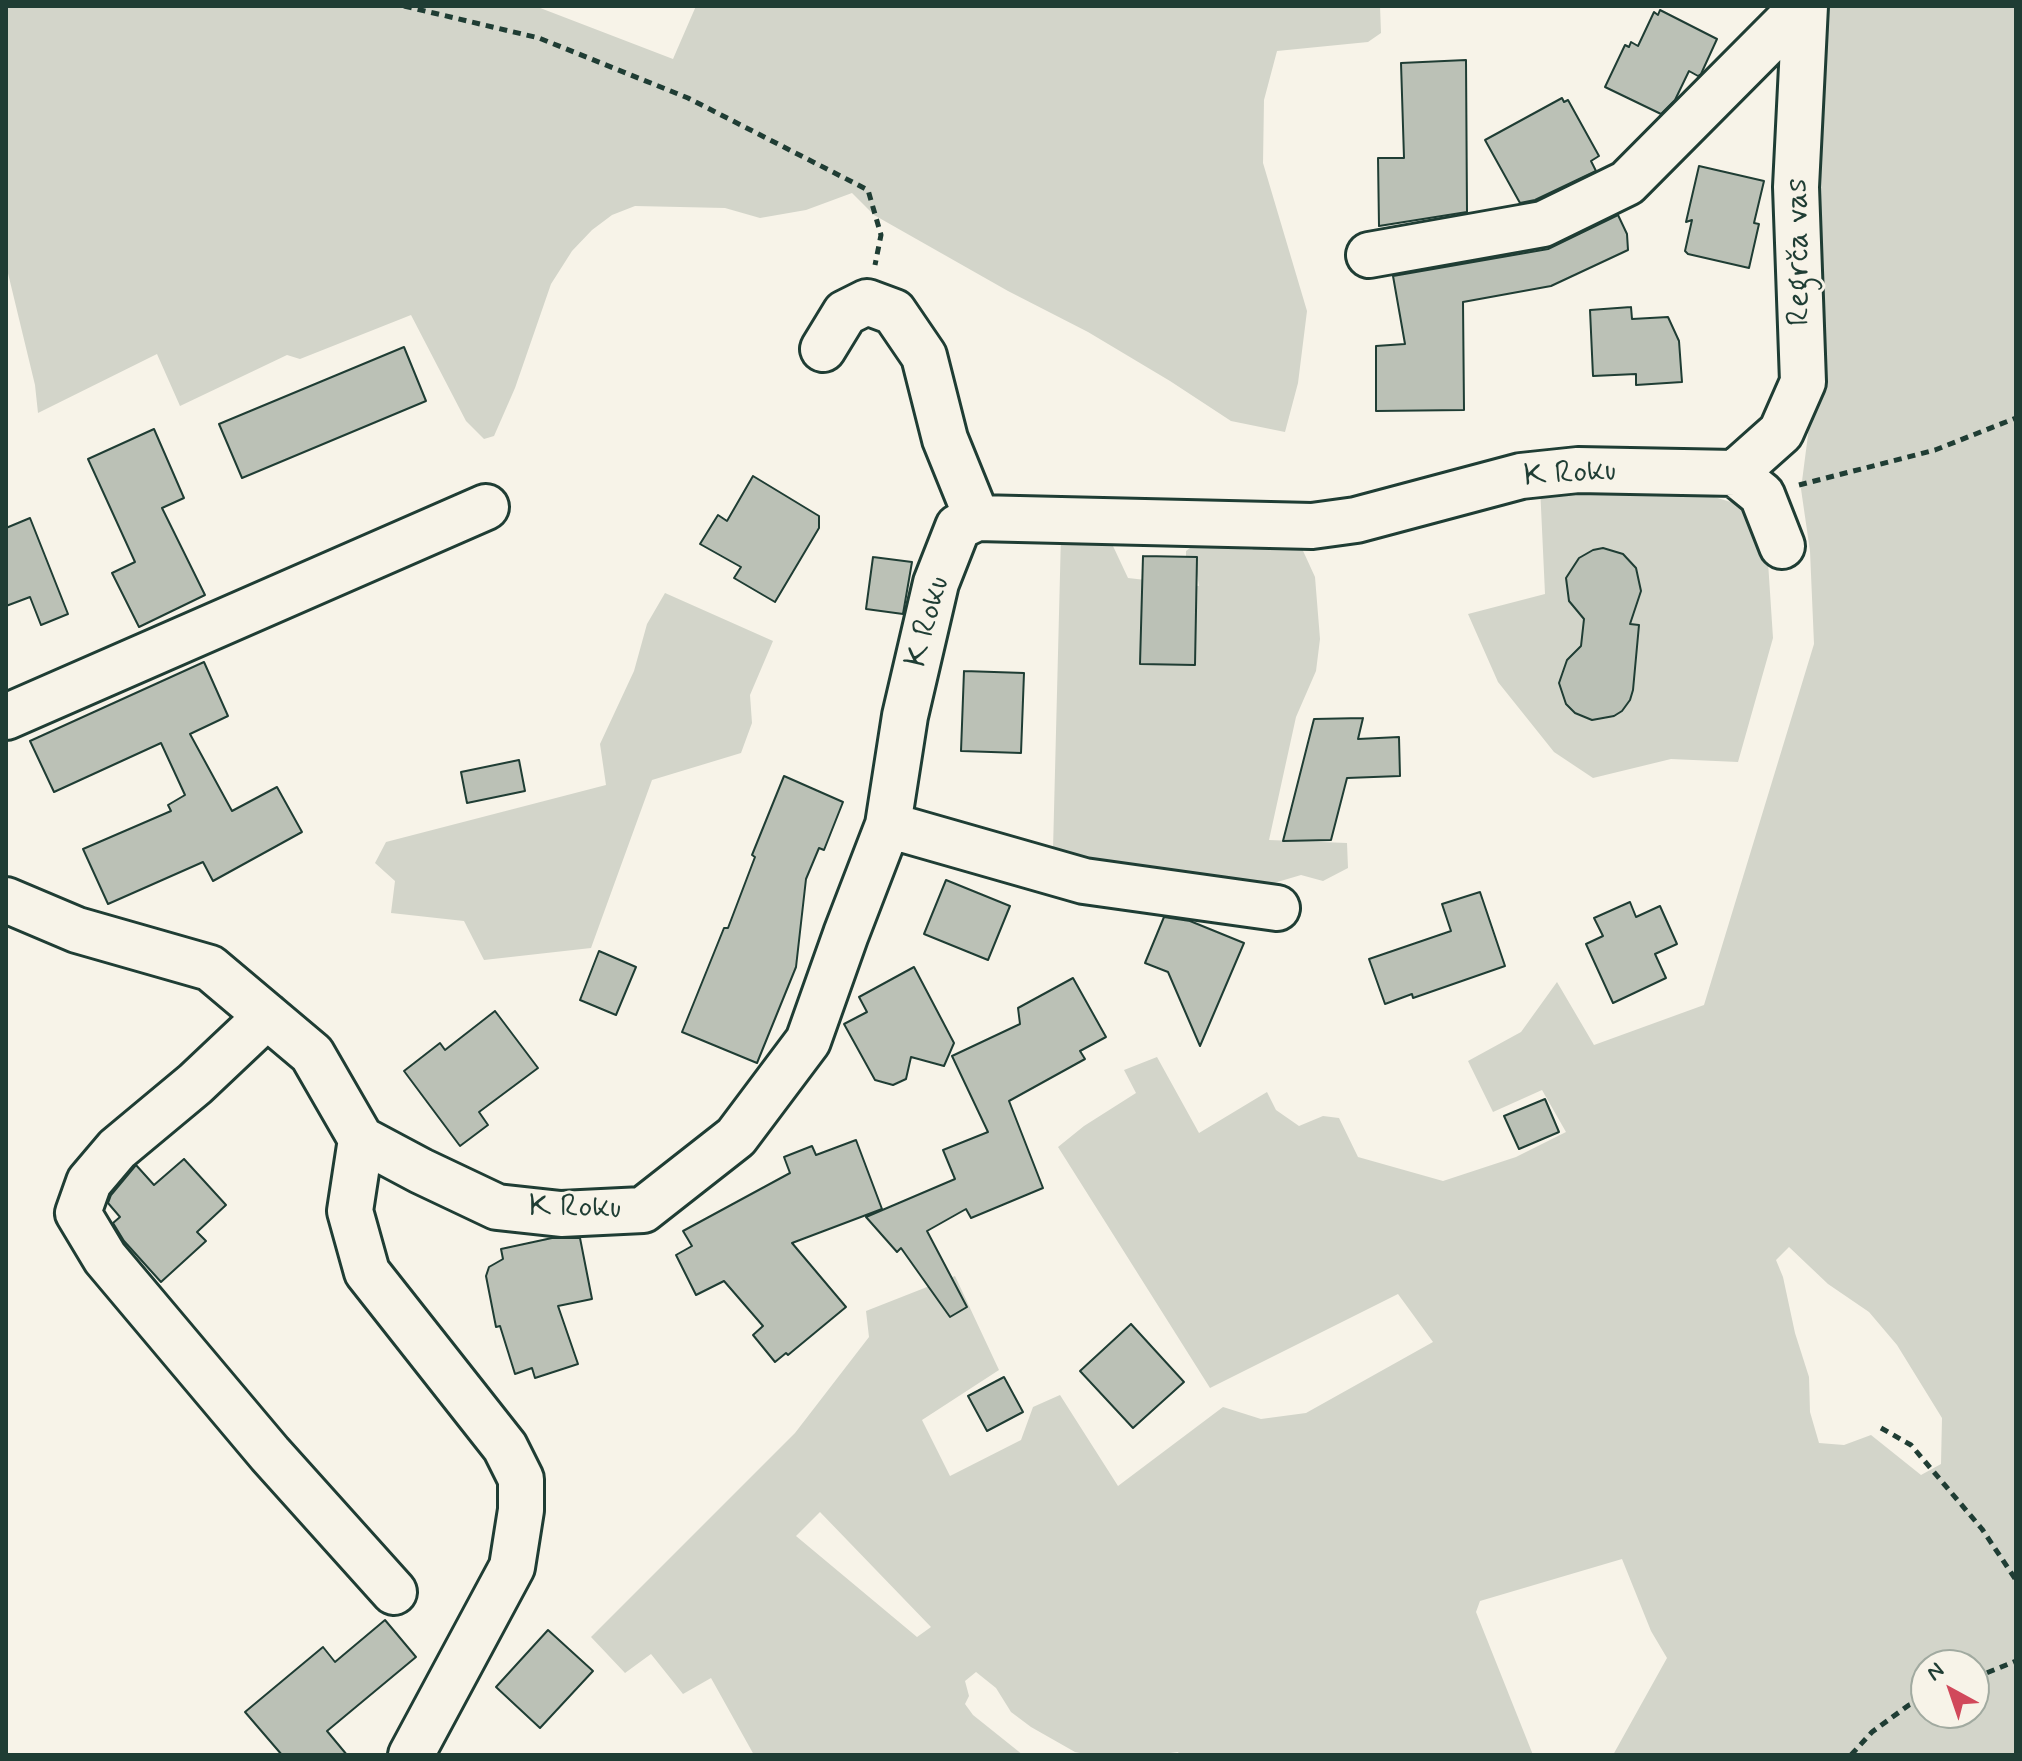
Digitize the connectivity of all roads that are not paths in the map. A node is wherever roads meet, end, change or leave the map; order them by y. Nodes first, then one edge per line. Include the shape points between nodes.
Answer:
1 (1804, 6) edge
2 (1369, 255) dead end
3 (823, 349) dead end
4 (1749, 484) junction
5 (486, 507) dead end
6 (977, 518) junction
7 (1782, 546) dead end
8 (6, 717) edge
9 (888, 825) junction
10 (6, 900) edge
11 (1277, 908) dead end
12 (267, 1016) junction
13 (361, 1139) junction
14 (394, 1592) dead end
15 (411, 1755) edge

1 - 2 street via 1627,183 1543,224
1 - 4 street, Regrča vas via 1796,187 1803,382
3 - 6 street via 845,313 867,302 894,312 924,356 945,439
4 - 6 street, K Roku via 1578,470 1521,476 1356,520 1312,526
4 - 7 street
5 - 8 street
6 - 9 street, K Roku via 958,527 936,583 905,716
9 - 11 street via 1084,881
9 - 13 street, K Roku via 808,1041 736,1137 643,1210 561,1214 497,1207
10 - 12 street via 77,930 210,968
12 - 13 street via 312,1054
12 - 14 street via 117,1149 89,1182 78,1213 105,1258
13 - 15 street via 350,1211 367,1272 505,1447 521,1479 512,1567

